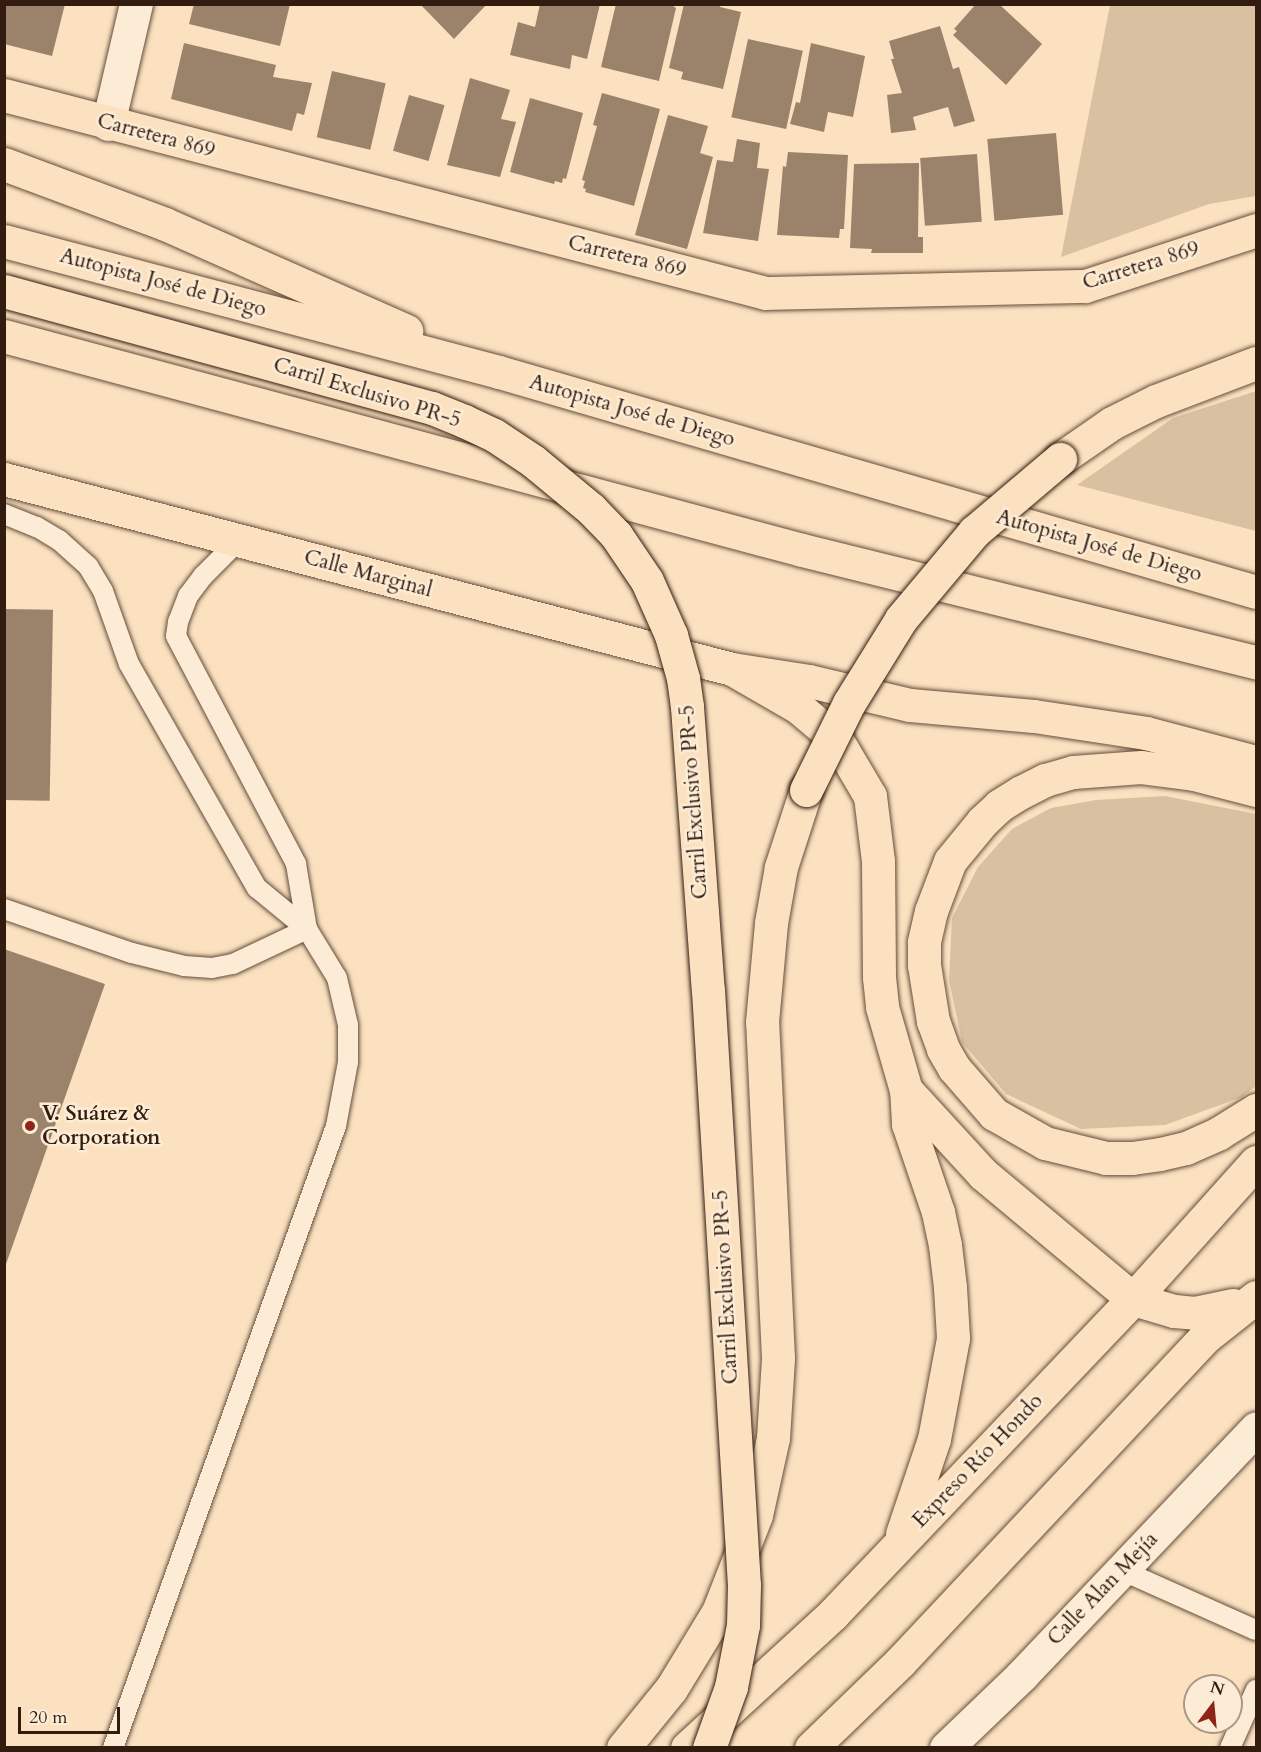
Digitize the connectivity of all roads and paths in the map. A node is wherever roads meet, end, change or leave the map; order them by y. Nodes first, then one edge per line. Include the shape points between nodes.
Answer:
1 (136, 4) edge
2 (4, 95) edge
3 (108, 124) junction
4 (4, 164) edge
5 (1257, 230) edge
6 (4, 241) edge
7 (4, 291) edge
8 (4, 336) edge
9 (1257, 363) edge
10 (499, 372) junction
11 (4, 479) edge
12 (4, 514) edge
13 (239, 540) junction
14 (1257, 592) edge
15 (1257, 662) edge
16 (732, 669) junction
17 (1257, 762) edge
18 (1257, 790) edge
19 (4, 909) edge
20 (307, 929) junction
21 (906, 1090) junction
22 (1257, 1110) edge
23 (1257, 1162) edge
24 (1257, 1278) edge
25 (1133, 1299) junction
26 (1245, 1301) edge
27 (1257, 1428) edge
28 (898, 1544) junction
29 (1121, 1570) junction
30 (1257, 1630) edge
31 (1257, 1690) edge
32 (113, 1748) edge
33 (623, 1748) edge
34 (687, 1748) edge
35 (710, 1748) edge
36 (811, 1748) edge
37 (946, 1748) edge
38 (1230, 1748) edge

1 - 3 street
2 - 3 highway, Carretera 869
3 - 5 highway, Carretera 869 via 766,293 1085,286
4 - 10 highway via 165,224
6 - 10 highway, Autopista José de Diego
7 - 35 highway, Carril Exclusivo PR-5, bridge via 432,408 464,421 494,435 533,462 591,509 616,535 647,581 672,635 687,707 744,1585 743,1625 731,1687
8 - 15 highway via 802,550
9 - 33 highway, bridge via 1156,401 1112,423 1060,459 974,532 901,619 849,703 806,790 781,867 762,1012 778,1358 773,1438 756,1515 718,1612 671,1689
10 - 14 highway, Autopista José de Diego
11 - 13 highway, Calle Marginal
12 - 20 lane via 60,540 88,566 103,591 129,664 256,888
13 - 16 highway, Calle Marginal
13 - 20 lane via 188,596 176,636 296,864
16 - 17 highway via 809,681 910,705 1034,716 1146,733
16 - 21 highway via 798,707 837,740 870,796 878,861 882,1007
18 - 22 highway via 1194,774 1141,767 1073,772 1020,792 982,822 950,861 931,911 924,965 933,1021 954,1068 994,1114 1045,1143 1106,1158 1160,1154 1186,1148
19 - 20 lane via 132,952 184,966 212,968 233,964
20 - 32 lane via 337,978 348,1025 348,1062 336,1126
21 - 25 highway via 983,1174
21 - 28 highway via 908,1124 945,1245 953,1338 934,1439
23 - 25 highway, Expreso Río Hondo
24 - 26 highway
25 - 26 highway via 1195,1313
25 - 28 highway, Expreso Río Hondo
26 - 36 highway via 1204,1338 900,1662
27 - 29 street, Calle Alan Mejía
28 - 34 highway, Expreso Río Hondo via 833,1614
29 - 30 lane
29 - 37 street, Calle Alan Mejía via 1022,1675
31 - 38 lane

